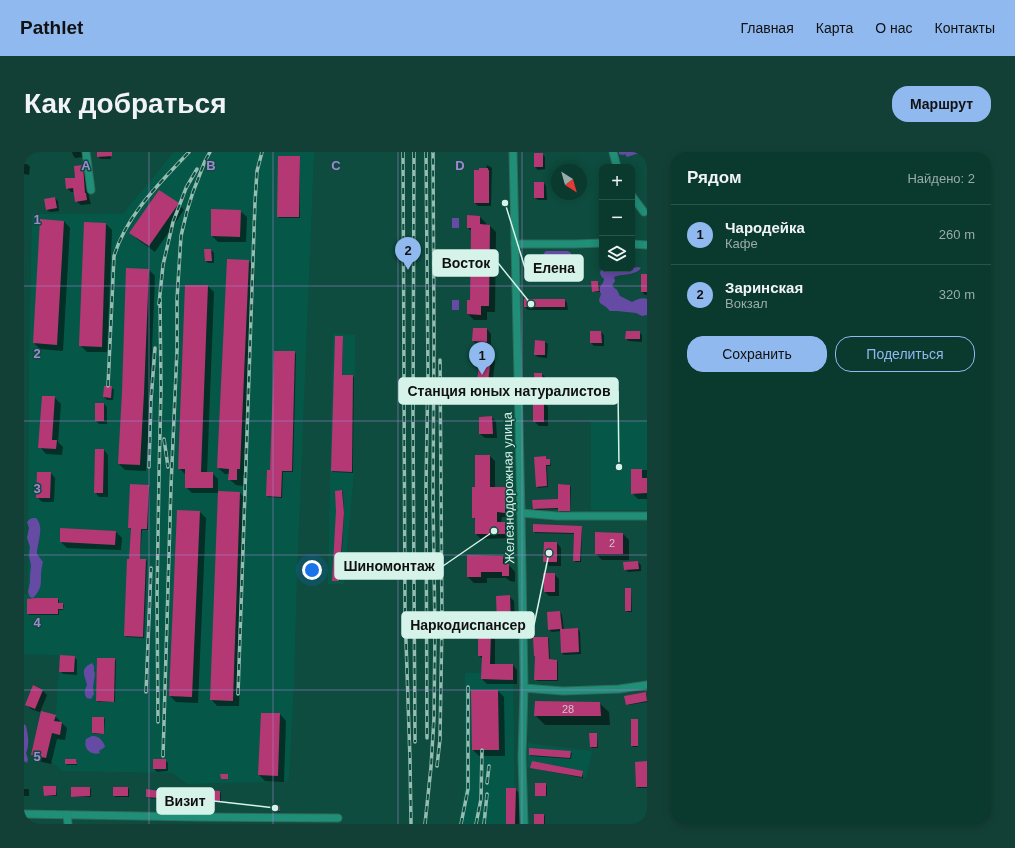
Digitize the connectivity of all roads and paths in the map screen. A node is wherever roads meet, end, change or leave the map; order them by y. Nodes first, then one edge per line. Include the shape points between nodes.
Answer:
1 (86, 152) edge
2 (513, 152) edge
3 (613, 152) edge
4 (616, 164) edge
5 (92, 190) dead end
6 (635, 200) edge
7 (644, 212) dead end
8 (599, 243) edge
9 (515, 244) junction
10 (635, 244) edge
11 (647, 245) edge
12 (521, 513) junction
13 (647, 516) edge
14 (647, 685) edge
15 (524, 688) junction
16 (24, 814) edge
17 (67, 815) junction
18 (338, 818) dead end
19 (197, 821) edge
20 (68, 824) edge
21 (524, 824) edge

1 - 5 street
2 - 9 street, Железнодорожная улица
3 - 4 street
6 - 7 street
8 - 9 street
9 - 12 street, Железнодорожная улица
10 - 11 street
12 - 13 street via 556,516
12 - 15 street, Железнодорожная улица
14 - 15 street via 563,691
15 - 21 street, Железнодорожная улица
16 - 17 street
17 - 19 street
17 - 20 street
18 - 19 street

